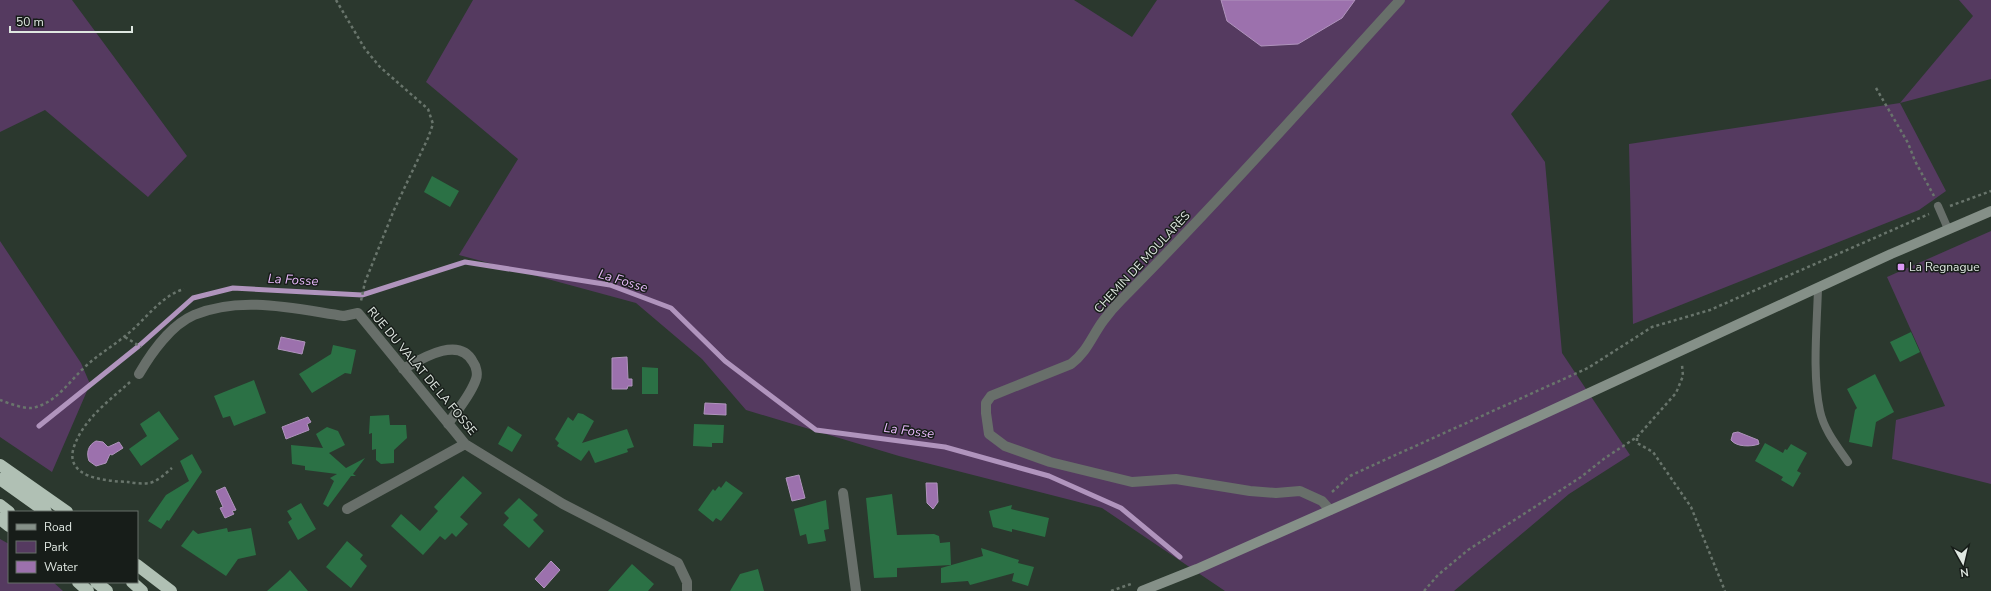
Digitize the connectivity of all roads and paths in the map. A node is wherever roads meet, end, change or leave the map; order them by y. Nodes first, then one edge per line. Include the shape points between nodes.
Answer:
1 (336, 0) edge
2 (1400, 0) edge
3 (1876, 88) dead end
4 (1991, 191) edge
5 (1939, 207) junction
6 (1991, 211) edge
7 (1948, 229) junction
8 (1818, 288) junction
9 (184, 289) dead end
10 (358, 313) junction
11 (125, 336) junction
12 (151, 354) junction
13 (1676, 354) junction
14 (403, 369) junction
15 (139, 374) joint
16 (0, 400) edge
17 (448, 424) junction
18 (1637, 437) junction
19 (465, 444) junction
20 (1848, 462) dead end
21 (0, 465) edge
22 (172, 468) dead end
23 (0, 479) edge
24 (843, 493) dead end
25 (1322, 500) junction
26 (0, 505) edge
27 (346, 509) dead end
28 (1330, 510) junction
29 (8, 511) edge
30 (45, 511) edge
31 (66, 511) edge
32 (138, 566) edge
33 (1137, 582) dead end
34 (79, 583) edge
35 (97, 583) edge
36 (133, 583) edge
37 (88, 591) edge
38 (106, 591) edge
39 (142, 591) edge
40 (171, 591) edge
41 (687, 591) edge
42 (856, 591) edge
43 (1111, 591) edge
44 (1142, 591) edge
45 (1424, 591) edge
46 (1725, 591) edge

1 - 10 path via 365,49 380,67 428,109 433,124 365,282
2 - 25 street, CHEMIN DE MOULARÈS via 1115,306 1079,358 1072,364 992,396 986,404 989,434 1005,446 1050,462 1122,481 1176,479 1250,491 1300,491
3 - 5 path via 1908,142
4 - 5 path
5 - 7 lane
5 - 25 path via 1710,310 1652,327 1588,368 1350,476
6 - 7 street
7 - 8 street
8 - 13 street
8 - 20 lane via 1817,390 1820,412 1833,441
9 - 11 path via 173,292
10 - 12 street, RUE DU VALAT DE LA FOSSE via 344,316 236,304 194,315 173,330
10 - 14 street, RUE DU VALAT DE LA FOSSE
11 - 12 path
11 - 16 path via 86,366 50,402 31,408
12 - 15 street, RUE DU VALAT DE LA FOSSE
13 - 18 path via 1682,364 1683,376 1676,393
13 - 28 street
14 - 17 street, RUE DU VALAT DE LA FOSSE
14 - 17 street via 426,357 449,350 459,349 471,356 476,367 477,379
15 - 22 path via 89,422 75,444 75,464 89,477 107,482 150,483
17 - 19 street, RUE DU VALAT DE LA FOSSE
18 - 45 path via 1582,477 1468,550 1438,575
18 - 46 path via 1637,443 1653,452 1691,507
19 - 27 street
19 - 41 street, RUE DU VALAT DE LA FOSSE via 563,504 678,563 687,582
21 - 31 highway
23 - 30 highway
24 - 42 street
25 - 28 street, CHEMIN DE MOULARÈS
26 - 29 highway
28 - 44 street
32 - 40 highway
33 - 43 path
34 - 37 highway
35 - 38 highway
36 - 39 highway

